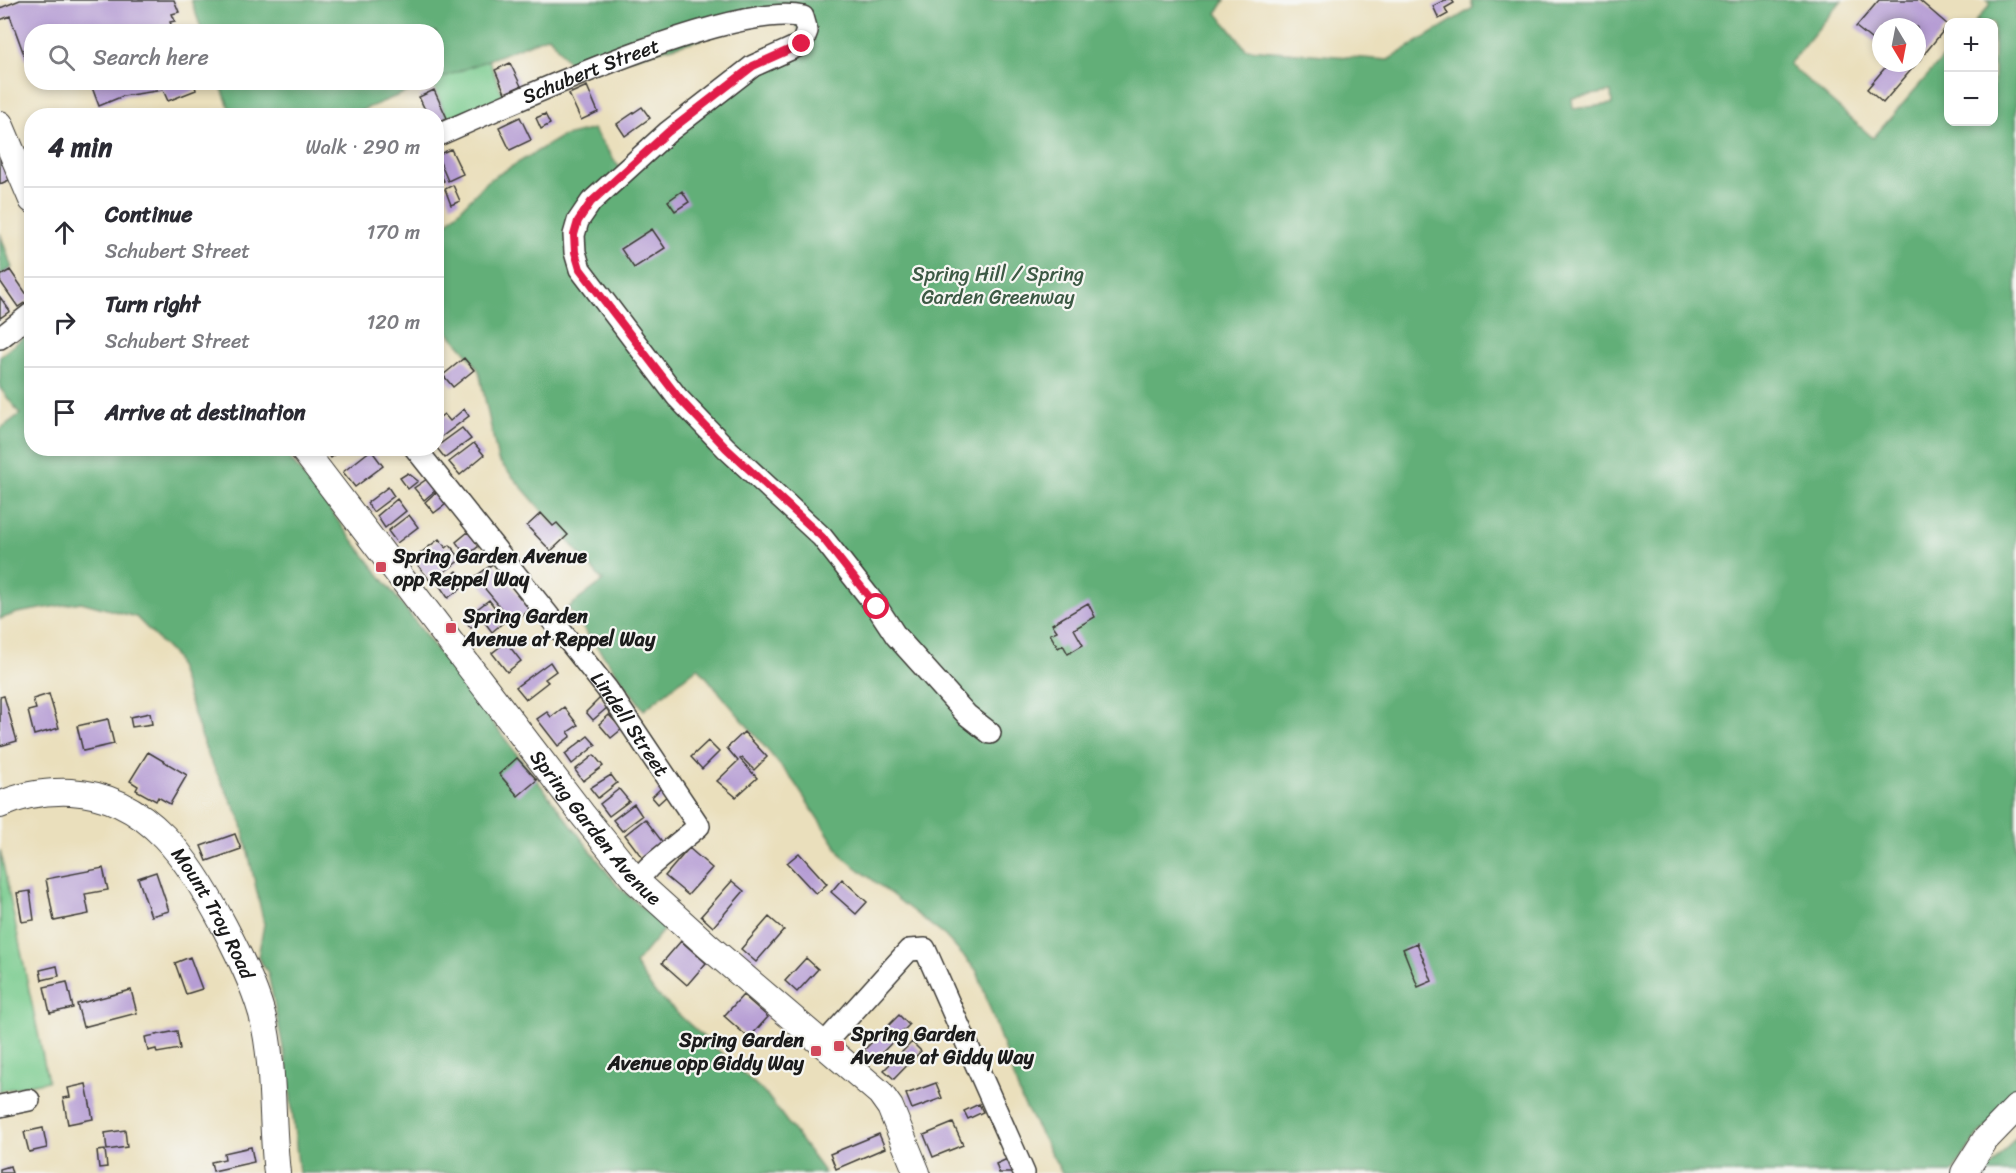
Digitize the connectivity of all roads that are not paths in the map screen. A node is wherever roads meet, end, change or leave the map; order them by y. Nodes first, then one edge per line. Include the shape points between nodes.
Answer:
1 (0, 124) edge
2 (444, 132) edge
3 (24, 181) edge
4 (24, 319) edge
5 (0, 338) edge
6 (308, 456) edge
7 (421, 456) edge
8 (990, 733) dead end
9 (0, 805) edge
10 (636, 881) junction
11 (823, 1045) junction
12 (29, 1100) dead end
13 (0, 1106) edge
14 (2016, 1108) edge
15 (278, 1173) edge
16 (917, 1173) edge
17 (1024, 1173) edge
18 (1964, 1173) edge

1 - 3 street
2 - 8 street, Schubert Street via 640,44 747,14 790,11 803,17 807,31 802,44 744,74 668,132 591,202 578,221 575,252 580,269 678,397 726,448 822,537 896,636 968,715
4 - 5 street
6 - 10 street, Spring Garden Avenue
7 - 10 street, Lindell Street via 607,689 699,826
9 - 15 street, Mount Troy Road via 50,791 112,800 140,814 177,851 211,902 252,984 262,1016 270,1070
10 - 11 street, Spring Garden Avenue
11 - 16 street, Spring Garden Avenue via 880,1093 890,1107
11 - 17 street via 909,950 925,949
12 - 13 street
14 - 18 street via 1986,1140

